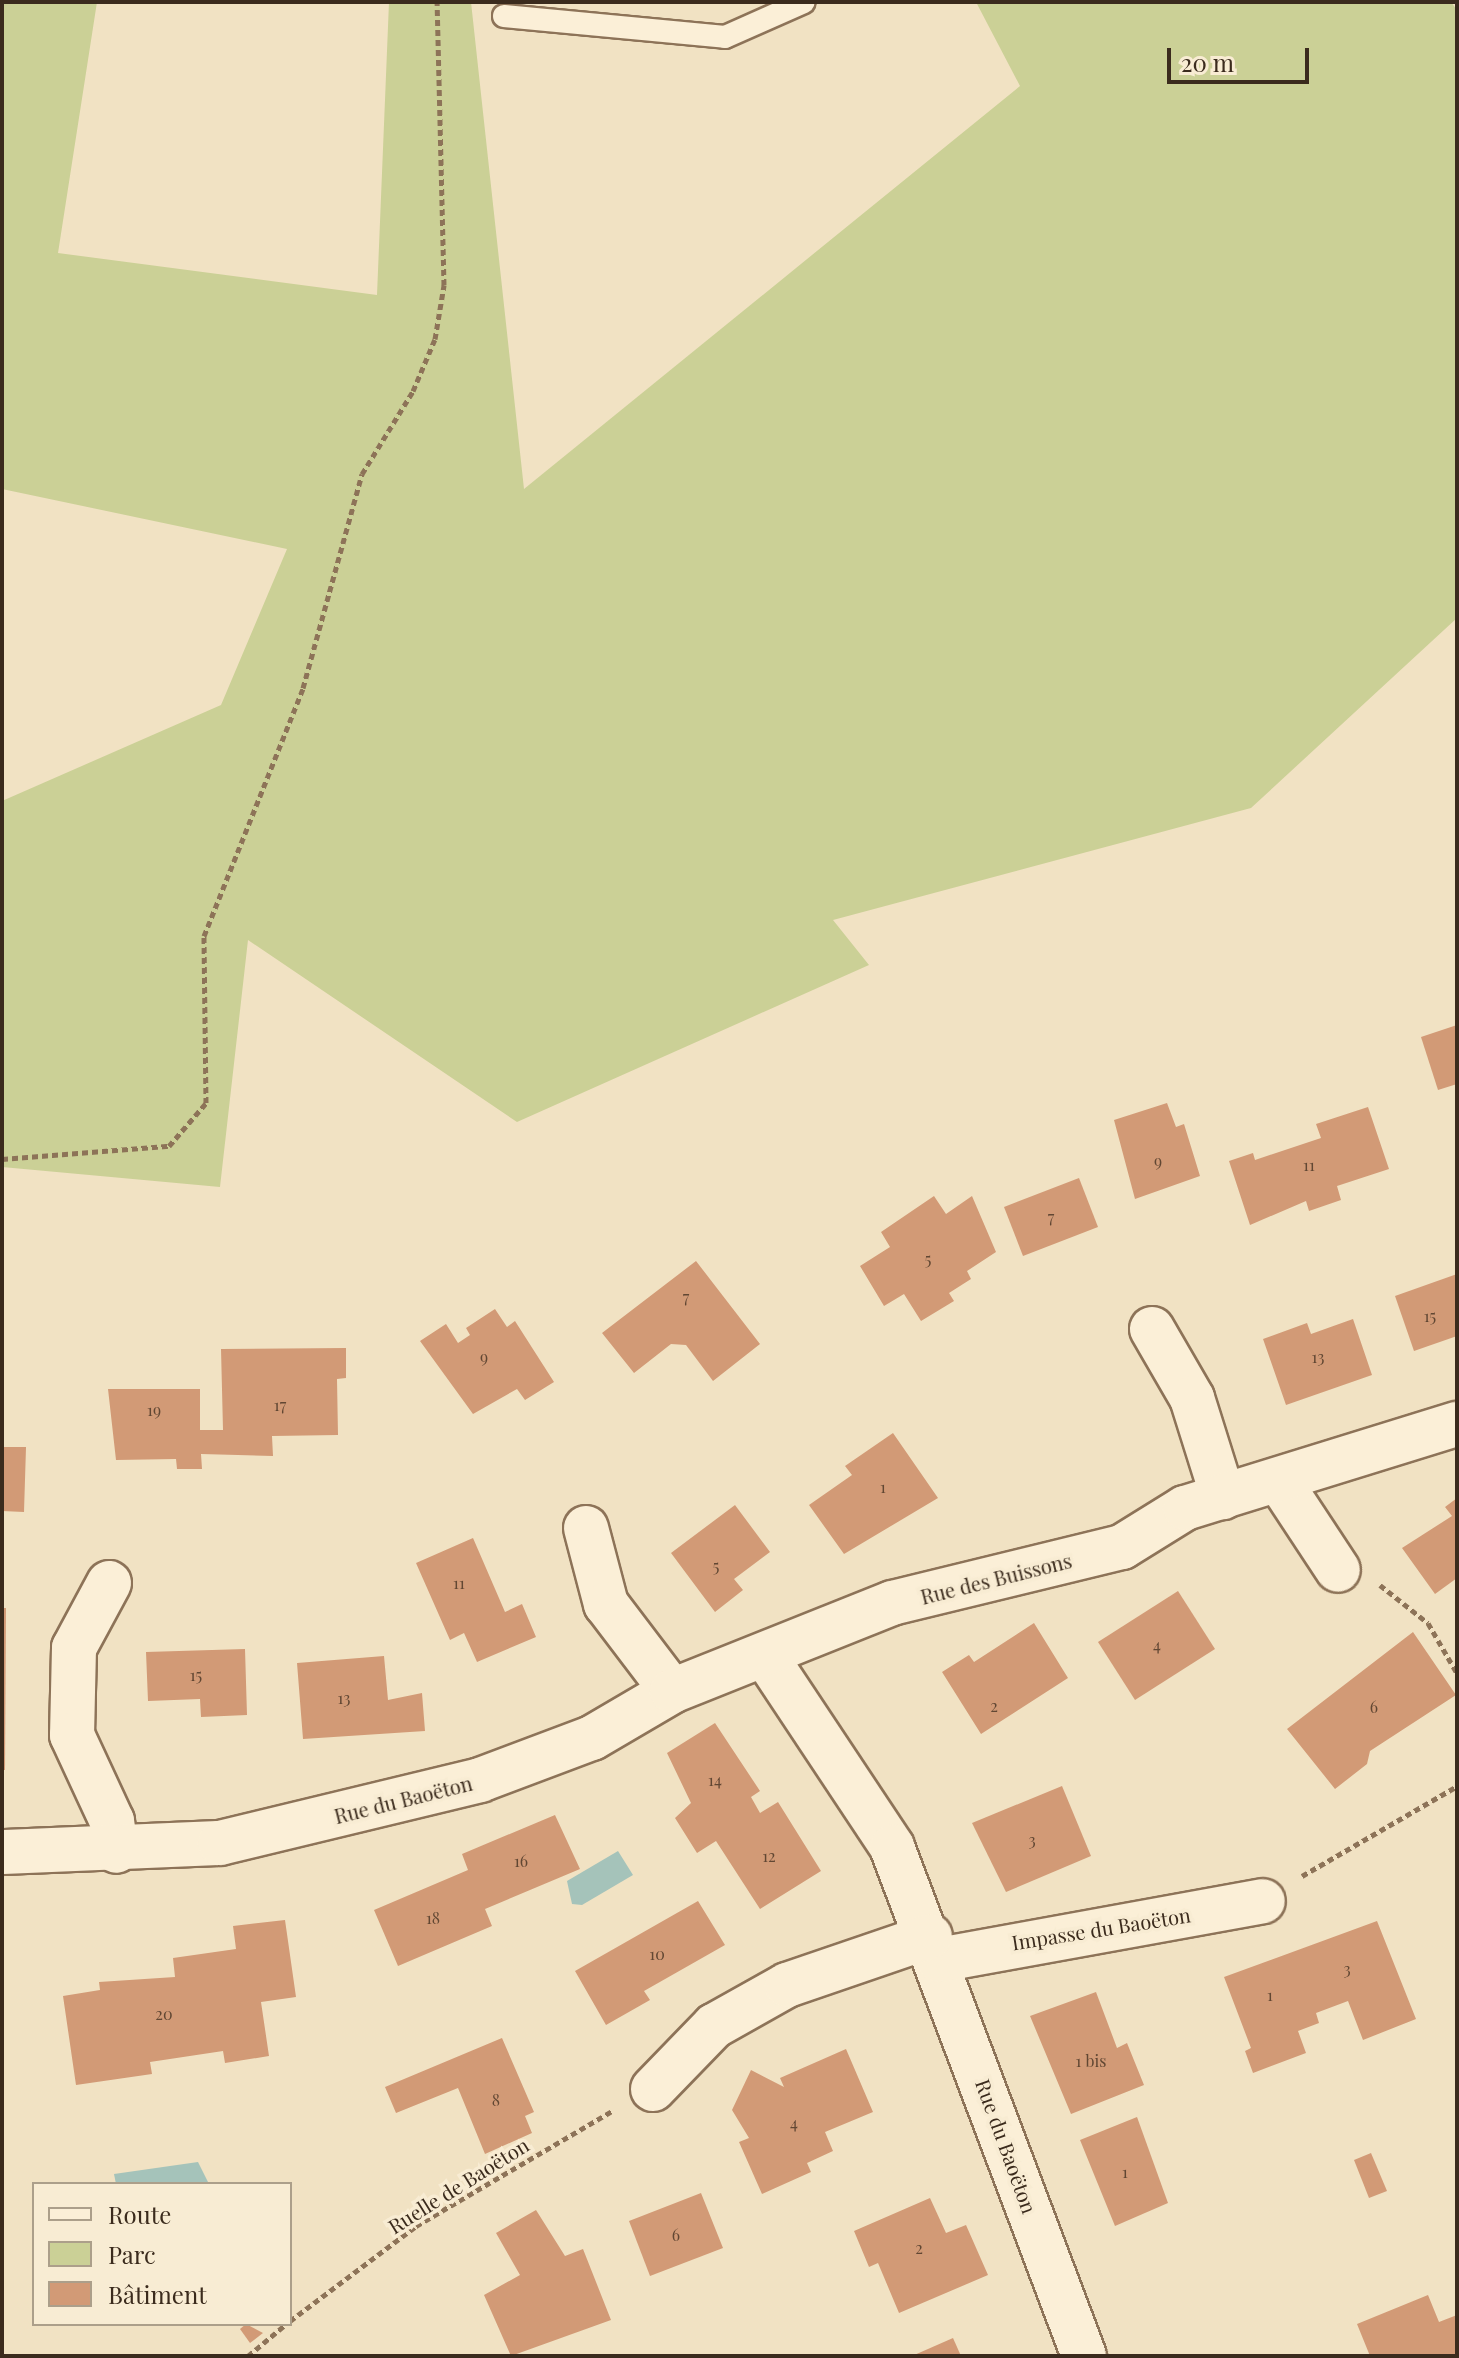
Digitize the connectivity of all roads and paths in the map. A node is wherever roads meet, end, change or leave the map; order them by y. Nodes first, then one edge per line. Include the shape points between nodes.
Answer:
1 (437, 2) edge
2 (804, 2) edge
3 (504, 16) dead end
4 (2, 1159) edge
5 (1152, 1329) dead end
6 (1457, 1424) edge
7 (1280, 1482) junction
8 (1223, 1497) junction
9 (586, 1528) dead end
10 (1338, 1570) joint
11 (109, 1583) dead end
12 (766, 1657) junction
13 (1457, 1673) edge
14 (672, 1691) junction
15 (1457, 1786) edge
16 (116, 1851) junction
17 (2, 1852) edge
18 (1263, 1901) joint
19 (934, 1948) junction
20 (653, 2089) joint
21 (292, 2319) edge
22 (283, 2326) edge
23 (248, 2356) edge
24 (1084, 2356) edge

1 - 4 path via 444,285 435,339 413,391 362,474 303,688 204,936 206,1103 169,1146
2 - 3 lane via 725,37
5 - 8 street via 1192,1398
6 - 7 street, Rue des Buissons
7 - 8 street, Rue des Buissons
7 - 10 street
8 - 12 street, Rue des Buissons via 1185,1508 1122,1547 892,1603
9 - 14 street via 606,1604
10 - 13 path via 1390,1589 1428,1623
11 - 16 street via 74,1648 72,1735 112,1821
12 - 14 street, Rue du Baoëton
12 - 19 street, Rue du Baoëton via 892,1847
14 - 16 street, Rue du Baoëton via 592,1738 480,1780 220,1843
15 - 18 path
16 - 17 street, Rue du Baoëton
18 - 19 street, Impasse du Baoëton
19 - 20 street via 787,1985 714,2026
19 - 24 street, Rue du Baoëton
20 - 21 path, Ruelle de Baoëton via 416,2226
22 - 23 path, Ruelle de Baoëton

